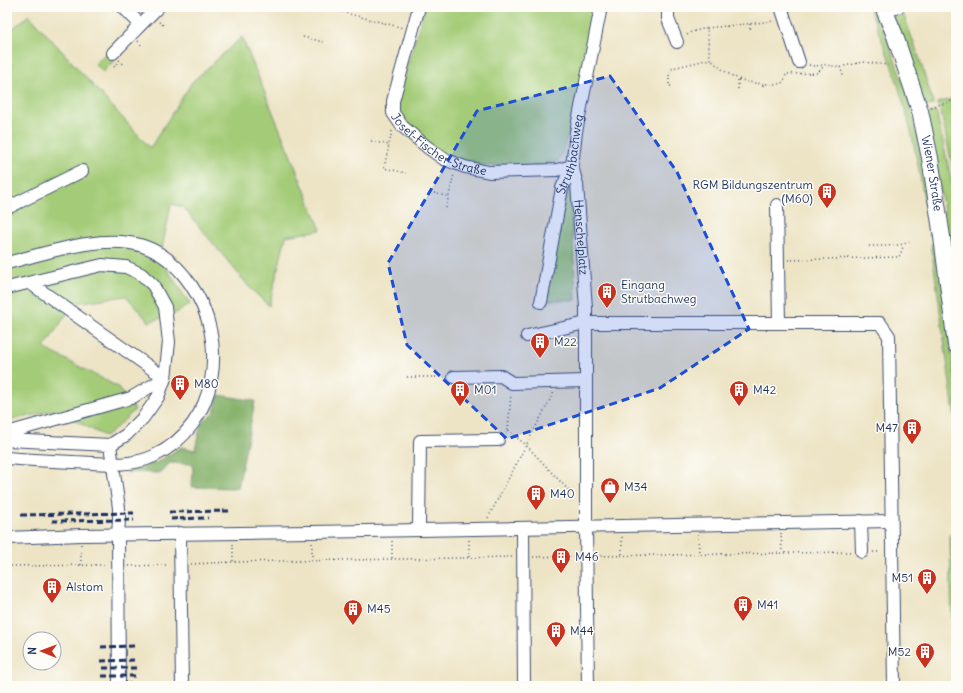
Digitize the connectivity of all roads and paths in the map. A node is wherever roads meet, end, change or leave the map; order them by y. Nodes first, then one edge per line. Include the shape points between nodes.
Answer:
1 (123, 7) edge
2 (158, 7) edge
3 (323, 7) edge
4 (419, 7) edge
5 (602, 7) edge
6 (668, 7) edge
7 (781, 7) edge
8 (889, 9) edge
9 (784, 19) junction
10 (140, 24) junction
11 (750, 24) junction
12 (727, 26) junction
13 (707, 28) junction
14 (413, 30) junction
15 (727, 30) dead end
16 (750, 31) dead end
17 (303, 37) dead end
18 (137, 40) dead end
19 (324, 42) dead end
20 (677, 42) joint
21 (142, 46) dead end
22 (113, 53) dead end
23 (710, 59) junction
24 (799, 62) joint
25 (824, 65) junction
26 (888, 65) dead end
27 (840, 67) junction
28 (844, 78) dead end
29 (738, 80) junction
30 (763, 85) junction
31 (671, 86) dead end
32 (738, 89) dead end
33 (763, 89) dead end
34 (956, 100) edge
35 (920, 111) junction
36 (395, 117) junction
37 (371, 141) dead end
38 (389, 145) junction
39 (456, 164) junction
40 (572, 166) junction
41 (82, 171) dead end
42 (406, 173) dead end
43 (430, 192) dead end
44 (449, 196) junction
45 (777, 205) dead end
46 (7, 208) edge
47 (446, 208) dead end
48 (912, 241) dead end
49 (904, 245) junction
50 (869, 246) dead end
51 (778, 260) junction
52 (7, 263) edge
53 (30, 283) junction
54 (7, 288) edge
55 (541, 302) dead end
56 (586, 323) junction
57 (779, 323) junction
58 (527, 336) dead end
59 (956, 345) edge
60 (407, 377) dead end
61 (454, 377) joint
62 (165, 378) junction
63 (586, 381) junction
64 (559, 382) junction
65 (512, 383) junction
66 (508, 430) junction
67 (7, 433) edge
68 (7, 440) edge
69 (498, 440) joint
70 (110, 445) junction
71 (526, 446) junction
72 (7, 458) edge
73 (112, 464) junction
74 (586, 502) junction
75 (891, 521) junction
76 (861, 522) junction
77 (781, 523) junction
78 (698, 525) junction
79 (622, 526) junction
80 (586, 527) junction
81 (523, 528) junction
82 (469, 529) junction
83 (483, 529) junction
84 (419, 530) junction
85 (392, 531) junction
86 (312, 532) junction
87 (180, 533) junction
88 (232, 533) junction
89 (118, 534) junction
90 (81, 535) junction
91 (7, 538) edge
92 (862, 552) junction
93 (892, 552) junction
94 (782, 553) junction
95 (699, 554) junction
96 (587, 556) junction
97 (622, 556) junction
98 (523, 557) junction
99 (469, 558) junction
100 (392, 559) junction
101 (312, 561) junction
102 (233, 562) junction
103 (81, 565) junction
104 (180, 565) junction
105 (7, 566) edge
106 (118, 566) junction
107 (119, 686) edge
108 (182, 686) edge
109 (524, 686) edge
110 (588, 686) edge
111 (894, 686) edge

1 - 10 street
2 - 10 street
3 - 14 path
4 - 14 street, Josef-Fischer-Straße
5 - 40 street, Struthbachweg via 576,132
6 - 20 street via 668,19
7 - 9 street
8 - 35 main road, Wiener Straße
9 - 11 path
9 - 24 street
10 - 22 street
11 - 12 path
11 - 16 path
12 - 13 path
12 - 15 path
13 - 20 path via 691,32
13 - 23 path
14 - 36 street, Josef-Fischer-Straße via 392,101
17 - 19 path
18 - 21 path
23 - 29 path
23 - 31 path via 673,68 669,72
24 - 25 path via 814,66
25 - 27 path
25 - 30 path via 817,74 786,74 781,84
26 - 27 path via 863,62
27 - 28 path
29 - 30 path
29 - 32 path
30 - 33 path
34 - 35 path
35 - 59 main road, Wiener Straße via 930,158
36 - 38 path
36 - 39 street, Josef-Fischer-Straße via 427,147
37 - 38 path
38 - 42 path via 384,168
39 - 40 street, Josef-Fischer-Straße via 489,172 557,170
39 - 44 path
40 - 55 street, Struthbachweg via 562,188
40 - 56 street, Henschelplatz via 577,184
41 - 46 street
43 - 44 path
44 - 47 path
45 - 51 street
48 - 49 path
49 - 50 path
49 - 51 path via 899,257
51 - 57 street
52 - 73 street via 87,244 116,241 160,252 175,265 200,298 210,323 214,349 209,393 200,412 188,430 173,445 137,462
53 - 54 street
53 - 62 street
53 - 62 street via 102,265 126,267 141,274 153,285 165,307 169,342
56 - 57 street
56 - 58 street
56 - 63 street, Henschelplatz
57 - 75 street via 880,323 889,336
60 - 61 path
61 - 65 street via 501,376
62 - 67 street via 131,398
62 - 70 street via 158,397 143,418 126,435
63 - 64 street
63 - 74 street, Henschelplatz
64 - 65 street
64 - 71 path
65 - 66 path
66 - 69 path
66 - 71 path
68 - 70 street
69 - 84 street via 420,441
70 - 73 street
71 - 74 path via 574,496
71 - 83 path
72 - 73 street
73 - 89 street via 119,508
74 - 80 street, Henschelplatz
75 - 76 street
75 - 93 street
76 - 77 street
76 - 92 street
77 - 78 street
77 - 94 path
78 - 79 street
78 - 95 path
79 - 80 street
79 - 97 path
80 - 81 street
80 - 96 street, Henschelplatz
81 - 83 street
81 - 98 street
82 - 83 street
82 - 84 street
82 - 99 path
84 - 85 street
85 - 86 street
85 - 100 path
86 - 88 street
86 - 101 path
87 - 88 street
87 - 89 street
87 - 104 street
88 - 102 path
89 - 90 street
89 - 106 street
90 - 91 street
90 - 103 path
92 - 93 path
92 - 94 path
93 - 111 street
94 - 95 path
95 - 97 path
96 - 97 path
96 - 98 path
96 - 110 street, Henschelplatz
98 - 99 path
98 - 109 street
99 - 100 path
100 - 101 path
101 - 102 path
102 - 104 path
103 - 105 path
103 - 106 path
104 - 106 path
104 - 108 street
106 - 107 street

